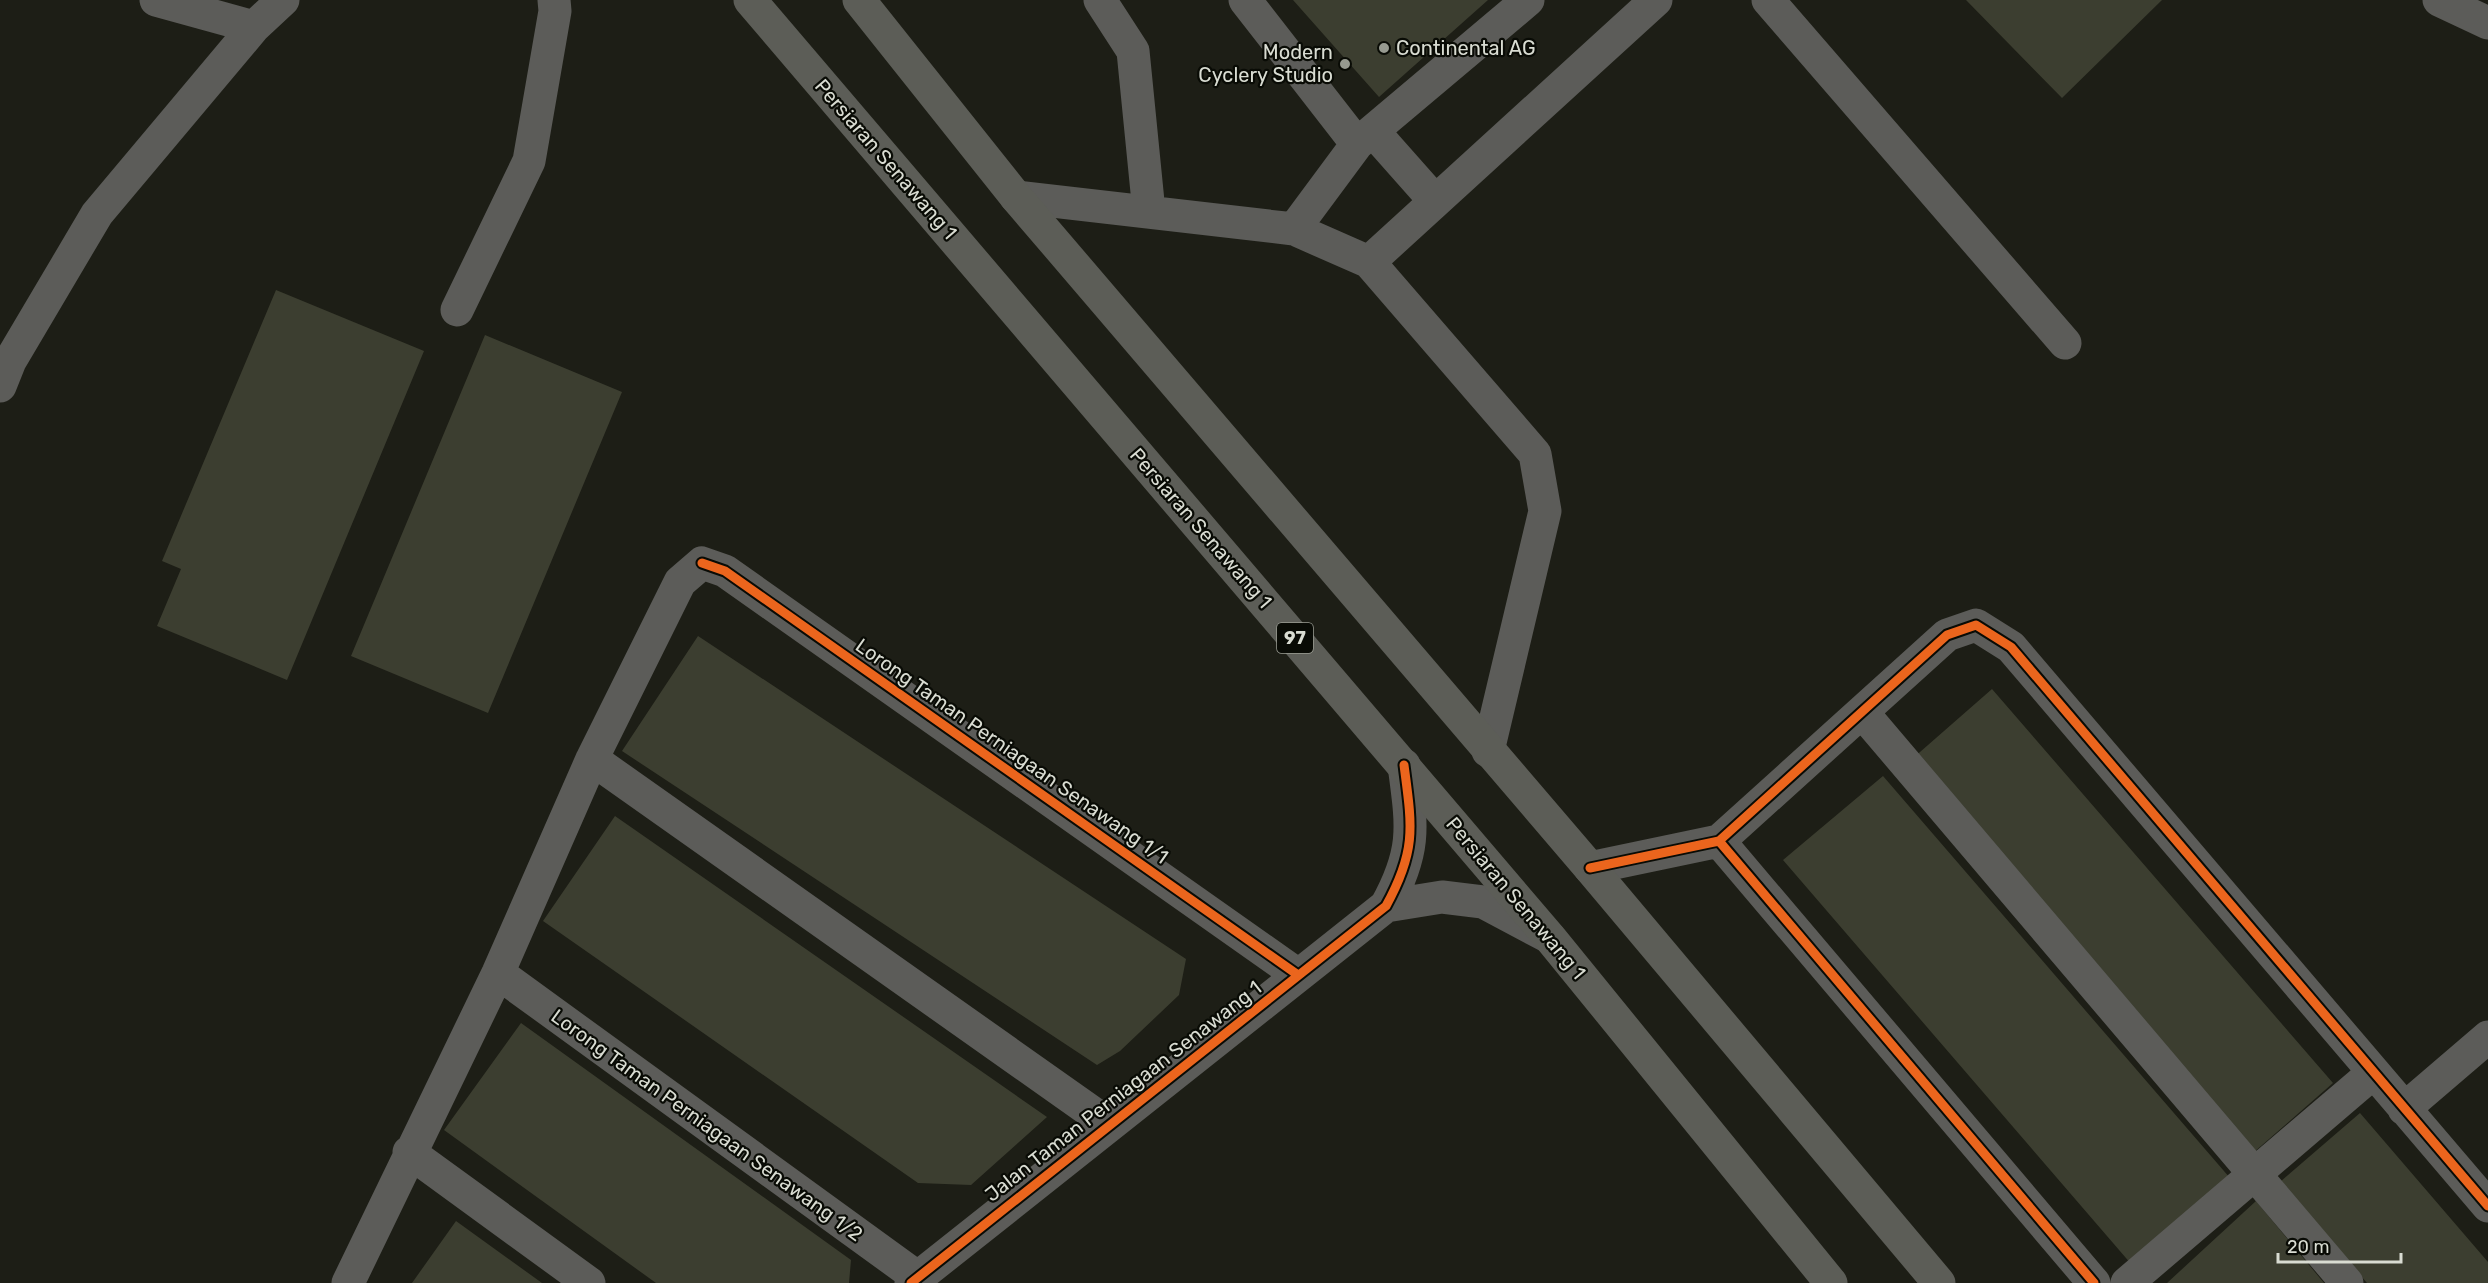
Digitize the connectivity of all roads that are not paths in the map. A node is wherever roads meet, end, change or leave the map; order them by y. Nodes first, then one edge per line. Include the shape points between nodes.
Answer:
1 (156, 0) edge
2 (283, 0) edge
3 (554, 0) edge
4 (859, 0) edge
5 (1100, 0) edge
6 (1245, 0) edge
7 (1528, 0) edge
8 (1768, 0) edge
9 (2439, 0) edge
10 (750, 1) edge
11 (1644, 4) edge
12 (2488, 23) edge
13 (254, 27) junction
14 (1365, 137) junction
15 (1016, 197) junction
16 (1435, 201) junction
17 (1149, 212) junction
18 (1294, 229) junction
19 (1369, 262) junction
20 (457, 310) dead end
21 (2065, 344) dead end
22 (0, 386) edge
23 (1862, 712) junction
24 (1488, 751) junction
25 (592, 759) junction
26 (1404, 765) junction
27 (1719, 841) junction
28 (1590, 868) junction
29 (1386, 906) junction
30 (1551, 939) junction
31 (498, 973) junction
32 (1298, 975) junction
33 (2488, 1037) edge
34 (2373, 1073) junction
35 (2404, 1109) junction
36 (1110, 1125) junction
37 (409, 1152) junction
38 (2254, 1174) junction
39 (2488, 1206) edge
40 (914, 1280) edge
41 (348, 1283) edge
42 (589, 1283) edge
43 (1831, 1283) edge
44 (1939, 1283) edge
45 (2094, 1283) edge
46 (2127, 1283) edge
47 (2347, 1283) edge

1 - 13 street
2 - 13 street
3 - 20 street via 530,161
4 - 15 main road
5 - 17 street via 1133,51
6 - 14 street
7 - 14 street
8 - 21 street
9 - 12 street
10 - 26 main road, Persiaran Senawang 1 / 97
11 - 16 street
13 - 22 street via 97,213 10,361
14 - 16 street
14 - 18 street
15 - 17 street
15 - 24 main road
16 - 19 street
17 - 18 street
18 - 19 street
19 - 24 street via 1535,454 1545,511
23 - 27 street
23 - 34 street via 1947,634 1976,625 2012,647
23 - 38 street
24 - 28 main road
25 - 31 street
25 - 32 street, Lorong Taman Perniagaan Senawang 1/1 via 680,582 702,563 725,571
25 - 36 street
26 - 29 street via 1411,820 1410,852
26 - 30 main road, Persiaran Senawang 1 / 97
27 - 28 street
27 - 45 street
28 - 44 main road
29 - 30 street via 1442,897 1483,902
29 - 32 street, Jalan Taman Perniagaan Senawang 1
30 - 43 main road, Persiaran Senawang 1 / 97
31 - 37 street
31 - 40 street, Lorong Taman Perniagaan Senawang 1/2
32 - 36 street, Jalan Taman Perniagaan Senawang 1
33 - 35 street
34 - 35 street
34 - 38 street
35 - 39 street
36 - 40 street, Jalan Taman Perniagaan Senawang 1
37 - 41 street
37 - 42 street
38 - 46 street
38 - 47 street

